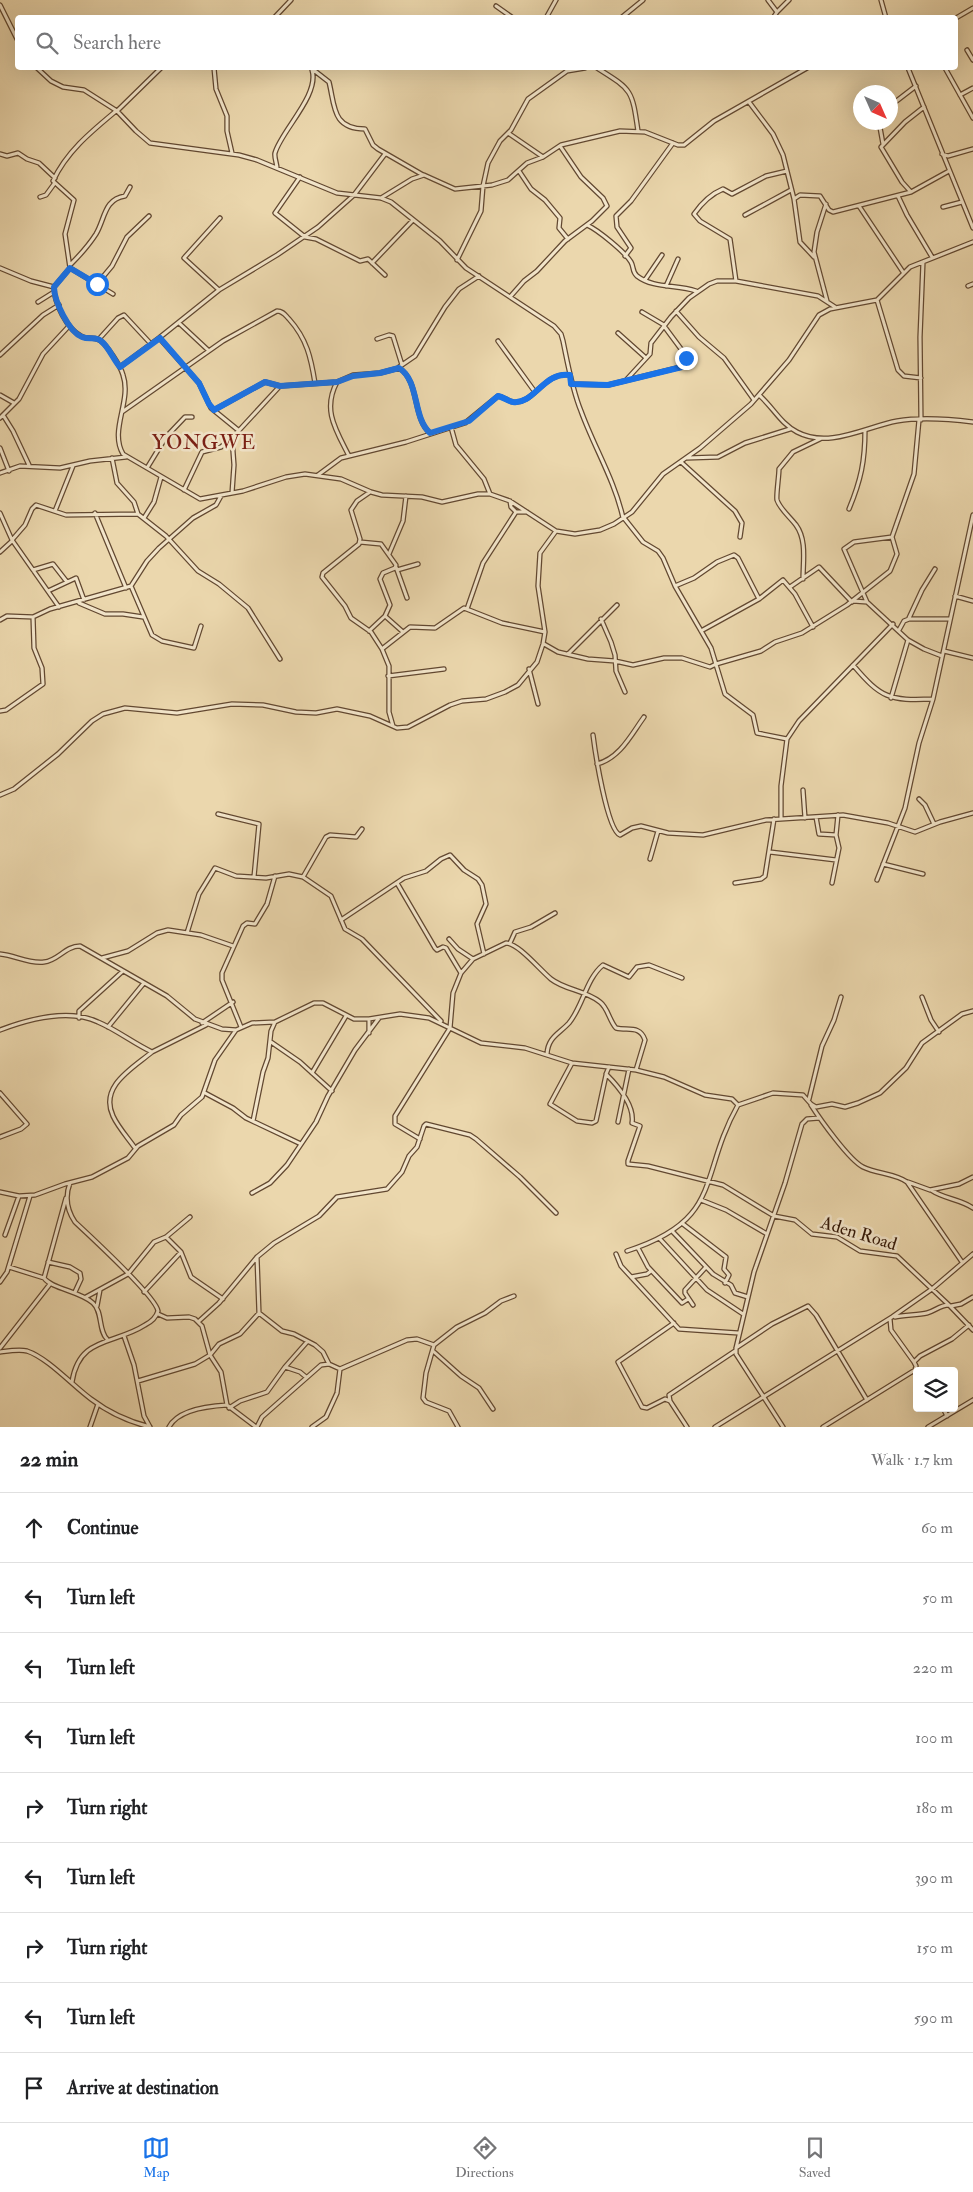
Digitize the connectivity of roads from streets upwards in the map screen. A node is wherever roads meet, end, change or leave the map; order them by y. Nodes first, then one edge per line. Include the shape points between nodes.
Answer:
1 (291, 0) edge
2 (556, 0) edge
3 (643, 0) edge
4 (768, 0) edge
5 (789, 0) edge
6 (881, 0) edge
7 (0, 5) edge
8 (496, 6) dead end
9 (973, 8) edge
10 (777, 12) junction
11 (277, 15) edge
12 (509, 15) edge
13 (548, 15) edge
14 (625, 15) edge
15 (775, 15) edge
16 (885, 15) edge
17 (958, 17) edge
18 (15, 35) edge
19 (967, 50) dead end
20 (973, 60) edge
21 (39, 70) edge
22 (159, 70) edge
23 (214, 70) edge
24 (312, 70) edge
25 (314, 70) edge
26 (570, 70) edge
27 (600, 70) edge
28 (804, 70) edge
29 (909, 70) edge
30 (946, 70) edge
31 (916, 86) junction
32 (973, 88) edge
33 (960, 95) junction
34 (898, 100) edge
35 (749, 102) junction
36 (924, 107) junction
37 (116, 111) junction
38 (973, 118) edge
39 (881, 130) edge
40 (638, 131) junction
41 (508, 133) junction
42 (673, 143) junction
43 (884, 144) junction
44 (560, 146) junction
45 (973, 149) edge
46 (232, 153) junction
47 (0, 154) edge
48 (385, 154) junction
49 (942, 154) junction
50 (544, 157) junction
51 (278, 168) junction
52 (519, 170) junction
53 (787, 171) junction
54 (949, 172) junction
55 (424, 175) junction
56 (55, 178) junction
57 (300, 178) junction
58 (54, 184) junction
59 (482, 186) junction
60 (130, 187) dead end
61 (791, 190) junction
62 (911, 192) junction
63 (354, 195) junction
64 (898, 196) junction
65 (40, 197) dead end
66 (381, 198) junction
67 (794, 199) junction
68 (962, 202) junction
69 (826, 204) junction
70 (859, 206) junction
71 (943, 207) dead end
72 (745, 215) dead end
73 (149, 216) dead end
74 (220, 218) dead end
75 (413, 220) junction
76 (587, 225) junction
77 (973, 228) edge
78 (305, 237) junction
79 (568, 239) junction
80 (973, 242) edge
81 (662, 255) dead end
82 (625, 256) junction
83 (814, 257) junction
84 (932, 257) junction
85 (678, 259) dead end
86 (458, 260) junction
87 (923, 262) junction
88 (372, 263) junction
89 (70, 266) junction
90 (0, 268) edge
91 (903, 272) junction
92 (386, 275) dead end
93 (478, 276) junction
94 (646, 280) junction
95 (736, 282) junction
96 (97, 284) junction
97 (973, 284) edge
98 (666, 286) junction
99 (968, 286) dead end
100 (54, 287) junction
101 (220, 290) junction
102 (697, 291) junction
103 (54, 292) junction
104 (112, 294) dead end
105 (510, 297) junction
106 (877, 300) junction
107 (827, 301) junction
108 (38, 302) dead end
109 (59, 305) junction
110 (836, 308) junction
111 (642, 312) dead end
112 (676, 312) junction
113 (179, 323) junction
114 (69, 326) junction
115 (664, 326) junction
116 (618, 333) dead end
117 (160, 338) junction
118 (99, 339) junction
119 (377, 339) dead end
120 (498, 341) dead end
121 (152, 344) junction
122 (208, 350) junction
123 (0, 355) edge
124 (646, 358) junction
125 (401, 366) junction
126 (120, 367) junction
127 (185, 367) junction
128 (570, 375) junction
129 (921, 378) junction
130 (627, 379) junction
131 (337, 382) junction
132 (315, 383) junction
133 (571, 384) junction
134 (280, 386) junction
135 (535, 392) junction
136 (0, 395) edge
137 (759, 395) junction
138 (754, 400) junction
139 (14, 403) junction
140 (214, 410) junction
141 (122, 412) junction
142 (2, 416) edge
143 (192, 417) dead end
144 (920, 420) junction
145 (973, 422) edge
146 (450, 427) junction
147 (791, 429) junction
148 (238, 430) junction
149 (864, 430) junction
150 (430, 433) junction
151 (232, 438) junction
152 (821, 439) junction
153 (0, 448) edge
154 (349, 456) junction
155 (126, 457) junction
156 (112, 458) junction
157 (687, 458) junction
158 (681, 462) junction
159 (29, 465) junction
160 (73, 466) junction
161 (147, 468) junction
162 (9, 471) junction
163 (0, 473) edge
164 (317, 475) junction
165 (161, 476) junction
166 (184, 490) junction
167 (371, 492) junction
168 (232, 493) junction
169 (490, 494) junction
170 (221, 495) junction
171 (406, 496) junction
172 (510, 501) junction
173 (849, 509) dead end
174 (55, 511) junction
175 (0, 512) edge
176 (516, 512) junction
177 (527, 512) junction
178 (95, 513) junction
179 (138, 514) junction
180 (973, 515) edge
181 (144, 518) junction
182 (624, 518) junction
183 (556, 531) junction
184 (740, 537) dead end
185 (892, 537) junction
186 (169, 539) junction
187 (12, 540) junction
188 (360, 542) junction
189 (0, 552) edge
190 (389, 554) junction
191 (418, 564) dead end
192 (935, 568) dead end
193 (396, 569) junction
194 (33, 570) junction
195 (802, 579) junction
196 (67, 582) junction
197 (131, 586) junction
198 (675, 586) junction
199 (126, 588) junction
200 (790, 588) junction
201 (48, 591) junction
202 (863, 593) junction
203 (955, 596) junction
204 (407, 598) dead end
205 (759, 599) junction
206 (84, 600) junction
207 (852, 601) junction
208 (973, 601) edge
209 (78, 602) junction
210 (867, 602) junction
211 (617, 605) dead end
212 (59, 607) junction
213 (467, 609) junction
214 (385, 616) junction
215 (33, 617) junction
216 (143, 618) junction
217 (950, 618) junction
218 (601, 619) junction
219 (909, 619) junction
220 (0, 620) edge
221 (893, 624) junction
222 (201, 626) dead end
223 (813, 626) junction
224 (899, 630) junction
225 (368, 631) junction
226 (701, 631) junction
227 (404, 632) junction
228 (544, 632) junction
229 (908, 640) junction
230 (543, 644) junction
231 (382, 649) junction
232 (944, 651) junction
233 (568, 654) junction
234 (942, 656) junction
235 (973, 658) edge
236 (280, 659) dead end
237 (615, 660) junction
238 (716, 664) junction
239 (853, 665) junction
240 (444, 669) dead end
241 (530, 669) junction
242 (388, 676) junction
243 (625, 692) dead end
244 (891, 698) junction
245 (933, 699) junction
246 (538, 704) dead end
247 (0, 711) edge
248 (644, 717) dead end
249 (392, 726) junction
250 (593, 735) dead end
251 (786, 739) junction
252 (597, 764) junction
253 (803, 790) dead end
254 (0, 795) edge
255 (919, 799) dead end
256 (973, 813) edge
257 (218, 814) dead end
258 (838, 815) junction
259 (816, 817) junction
260 (805, 818) junction
261 (774, 819) junction
262 (781, 819) junction
263 (934, 824) junction
264 (898, 826) junction
265 (362, 829) dead end
266 (658, 831) junction
267 (836, 835) junction
268 (770, 852) junction
269 (650, 859) dead end
270 (836, 860) junction
271 (883, 864) junction
272 (922, 874) dead end
273 (275, 876) junction
274 (254, 877) junction
275 (303, 877) junction
276 (877, 880) dead end
277 (736, 882) dead end
278 (397, 883) junction
279 (832, 883) dead end
280 (555, 913) dead end
281 (341, 920) junction
282 (186, 934) junction
283 (449, 939) dead end
284 (510, 943) junction
285 (233, 946) junction
286 (0, 954) edge
287 (484, 954) junction
288 (101, 959) junction
289 (473, 959) junction
290 (123, 971) junction
291 (461, 973) junction
292 (682, 978) dead end
293 (144, 983) junction
294 (585, 992) junction
295 (841, 997) dead end
296 (922, 997) dead end
297 (233, 1002) junction
298 (973, 1011) edge
299 (346, 1016) junction
300 (379, 1017) junction
301 (80, 1018) junction
302 (369, 1019) junction
303 (275, 1022) junction
304 (202, 1023) junction
305 (443, 1024) junction
306 (206, 1025) junction
307 (108, 1027) junction
308 (241, 1027) junction
309 (450, 1028) junction
310 (0, 1030) edge
311 (236, 1030) junction
312 (939, 1032) junction
313 (369, 1033) junction
314 (270, 1042) junction
315 (152, 1052) junction
316 (547, 1054) junction
317 (572, 1063) junction
318 (610, 1066) junction
319 (629, 1069) junction
320 (636, 1070) junction
321 (312, 1073) junction
322 (606, 1074) junction
323 (332, 1091) junction
324 (0, 1093) edge
325 (205, 1093) junction
326 (622, 1093) junction
327 (808, 1100) junction
328 (811, 1104) junction
329 (738, 1105) junction
330 (819, 1118) junction
331 (253, 1121) junction
332 (618, 1122) dead end
333 (0, 1137) edge
334 (420, 1139) junction
335 (301, 1144) junction
336 (135, 1148) junction
337 (973, 1177) edge
338 (709, 1181) junction
339 (907, 1182) junction
340 (70, 1183) junction
341 (930, 1190) junction
342 (0, 1192) edge
343 (252, 1192) dead end
344 (18, 1196) junction
345 (30, 1196) junction
346 (66, 1197) junction
347 (701, 1200) junction
348 (973, 1208) edge
349 (556, 1213) dead end
350 (774, 1216) junction
351 (190, 1217) dead end
352 (683, 1224) junction
353 (673, 1232) junction
354 (767, 1234) junction
355 (5, 1235) dead end
356 (166, 1236) junction
357 (660, 1239) junction
358 (638, 1248) junction
359 (627, 1251) dead end
360 (181, 1252) junction
361 (616, 1254) dead end
362 (973, 1254) edge
363 (959, 1256) junction
364 (257, 1257) junction
365 (48, 1262) junction
366 (962, 1262) junction
367 (9, 1266) junction
368 (958, 1266) junction
369 (706, 1267) junction
370 (651, 1271) junction
371 (128, 1274) junction
372 (44, 1278) junction
373 (631, 1278) junction
374 (696, 1278) junction
375 (0, 1282) edge
376 (725, 1283) junction
377 (50, 1284) junction
378 (932, 1289) junction
379 (100, 1290) junction
380 (75, 1292) junction
381 (144, 1292) junction
382 (514, 1296) dead end
383 (86, 1297) junction
384 (748, 1297) junction
385 (973, 1297) edge
386 (223, 1299) junction
387 (688, 1299) junction
388 (961, 1304) junction
389 (693, 1305) dead end
390 (950, 1305) junction
391 (97, 1307) junction
392 (955, 1312) junction
393 (158, 1314) junction
394 (259, 1314) junction
395 (743, 1314) junction
396 (891, 1318) junction
397 (198, 1322) junction
398 (674, 1323) junction
399 (968, 1325) junction
400 (973, 1330) edge
401 (738, 1333) junction
402 (103, 1335) junction
403 (124, 1336) junction
404 (107, 1339) junction
405 (101, 1342) junction
406 (307, 1342) junction
407 (434, 1345) junction
408 (0, 1348) edge
409 (736, 1350) junction
410 (433, 1351) junction
411 (838, 1351) junction
412 (0, 1352) edge
413 (210, 1355) junction
414 (914, 1362) junction
415 (329, 1364) junction
416 (916, 1366) joint
417 (285, 1367) junction
418 (340, 1369) junction
419 (306, 1378) junction
420 (72, 1382) junction
421 (138, 1382) junction
422 (763, 1398) junction
423 (867, 1400) junction
424 (973, 1400) edge
425 (670, 1401) junction
426 (98, 1404) junction
427 (228, 1407) junction
428 (493, 1409) dead end
429 (945, 1412) edge
430 (947, 1416) junction
431 (90, 1427) edge
432 (150, 1427) edge
433 (169, 1427) edge
434 (256, 1427) edge
435 (312, 1427) edge
436 (458, 1427) edge
437 (687, 1427) edge
438 (716, 1427) edge
439 (783, 1427) edge
440 (823, 1427) edge
441 (928, 1427) edge

1 - 11 street
2 - 13 street
3 - 14 street
4 - 10 street
5 - 10 street
6 - 16 street
7 - 18 street
8 - 12 street
9 - 17 street
10 - 15 street
19 - 20 street
21 - 37 street via 51,81 63,87 84,90
22 - 37 street
23 - 46 street via 216,89 228,116 227,131
24 - 51 street via 314,76 307,97 275,152
25 - 48 street via 329,82 333,106 341,122 355,129 365,129 373,145
26 - 41 street via 531,95
27 - 40 street via 628,89
28 - 35 street
29 - 31 street
30 - 33 street
31 - 34 street
31 - 36 street
32 - 33 street
33 - 38 street
35 - 42 street via 714,121 686,144
35 - 53 street via 772,134
36 - 43 street
36 - 49 street
37 - 46 street via 150,143
37 - 56 street via 82,140
39 - 43 street
40 - 42 street
40 - 44 street via 620,131
41 - 50 street
41 - 59 street via 488,163
42 - 82 street via 631,201 616,216 618,230 631,248
43 - 62 street via 881,149
44 - 50 street
44 - 76 street via 581,177 606,204 604,210
45 - 49 street via 948,156
46 - 51 street
47 - 56 street via 18,153 39,163
48 - 55 street
48 - 63 street
49 - 54 street
50 - 52 street via 527,163
51 - 57 street
52 - 59 street via 508,180
52 - 79 street via 531,190 560,218 559,228
53 - 61 street
53 - 95 street via 766,176 732,194 723,189 704,202 694,214 730,239
54 - 62 street
54 - 68 street
55 - 59 street via 455,189
55 - 66 street
56 - 58 street
57 - 63 street via 322,188
57 - 78 street via 274,212
58 - 65 street via 46,195
58 - 89 street via 74,200 65,234
59 - 86 street via 481,211
60 - 89 street via 125,196 115,198 109,205 95,236
61 - 67 street
61 - 72 street
62 - 64 street
63 - 66 street
63 - 78 street
64 - 70 street
64 - 84 street
66 - 75 street
67 - 69 street via 814,194
67 - 83 street via 800,242
68 - 71 street
68 - 77 street
69 - 70 street via 830,212
69 - 83 street via 817,232
70 - 91 street
73 - 96 street via 130,234 112,266
74 - 101 street via 184,258
75 - 86 street
75 - 88 street
76 - 79 street
76 - 82 street via 607,238
78 - 88 street
78 - 101 street
79 - 105 street
80 - 84 street
81 - 94 street
82 - 94 street via 634,273
83 - 107 street
84 - 87 street
85 - 98 street
86 - 93 street
87 - 91 street
87 - 129 street
88 - 92 street
89 - 96 street
89 - 100 street
90 - 100 street
91 - 106 street
93 - 105 street
93 - 125 street via 459,289 415,356
94 - 98 street
95 - 102 street via 712,283
95 - 107 street via 818,296
96 - 104 street
97 - 99 street
98 - 102 street
100 - 103 street
101 - 113 street
102 - 112 street
103 - 108 street
103 - 109 street
105 - 128 street via 557,329 563,341
106 - 110 street
106 - 129 street via 898,370 904,376
107 - 110 street
109 - 114 street
109 - 123 street via 43,315
110 - 137 street via 819,315 789,360
111 - 115 street
112 - 115 street
112 - 138 street via 724,358
113 - 117 street
113 - 122 street
114 - 118 street via 84,338
114 - 139 street via 43,354
115 - 124 street via 651,343 650,354
115 - 130 street via 684,353 686,364
116 - 124 street
117 - 121 street
117 - 127 street
118 - 121 street via 124,315
118 - 126 street
119 - 125 street via 393,336
120 - 135 street
121 - 126 street
122 - 127 street
122 - 132 street via 281,311 307,344
124 - 130 street
125 - 131 street
125 - 150 street via 411,385 424,426
126 - 141 street via 125,386
127 - 140 street via 199,383
127 - 141 street
128 - 133 street
128 - 135 street via 553,378
129 - 144 street
130 - 133 street via 608,385
131 - 132 street
131 - 154 street via 330,414
132 - 134 street
133 - 182 street
134 - 140 street via 265,382
134 - 148 street
135 - 146 street via 519,402 498,396 469,421
136 - 139 street
137 - 138 street
137 - 147 street
138 - 157 street
139 - 142 street
140 - 148 street
141 - 155 street via 118,443
142 - 159 street
143 - 161 street via 185,417 171,432
144 - 145 street
144 - 149 street
144 - 185 street via 914,474
146 - 150 street
146 - 169 street via 456,445 484,480
147 - 152 street
147 - 157 street via 750,441 718,457
148 - 151 street
149 - 152 street
149 - 173 street via 863,466
150 - 154 street
151 - 166 street via 221,447 202,452
151 - 168 street
152 - 195 street via 793,452 779,469 776,498 801,535
153 - 162 street
154 - 164 street
155 - 156 street
155 - 161 street
156 - 160 street
156 - 179 street via 117,482 134,502
157 - 158 street
158 - 182 street via 659,479
158 - 184 street via 735,511 742,523
159 - 160 street via 50,468
159 - 162 street
160 - 174 street
161 - 165 street
162 - 163 street
164 - 167 street via 342,479
164 - 168 street via 294,475
165 - 166 street
165 - 181 street via 154,502
166 - 170 street via 200,499
167 - 171 street
167 - 188 street via 357,501 351,510
168 - 170 street
169 - 171 street via 442,502
169 - 172 street
170 - 186 street via 216,506 193,518
171 - 190 street via 403,521
172 - 176 street
172 - 177 street
174 - 178 street
174 - 187 street via 35,506
175 - 187 street
176 - 177 street
176 - 213 street via 484,562
177 - 183 street
178 - 179 street
178 - 199 street
179 - 181 street
180 - 203 street
181 - 186 street
182 - 183 street via 587,533
182 - 198 street via 643,542 661,554
183 - 228 street via 540,553 538,586
185 - 202 street via 897,554 893,567
185 - 202 street via 854,542 845,547
186 - 197 street via 147,561
186 - 236 street via 198,571 248,608
187 - 189 street
187 - 194 street
188 - 190 street via 380,543
188 - 225 street via 322,576 351,618
190 - 193 street
191 - 193 street
192 - 219 street
193 - 204 street
193 - 214 street via 383,573 380,579 390,605
194 - 196 street via 53,564
194 - 201 street
195 - 200 street
195 - 207 street via 820,567
196 - 201 street
196 - 206 street via 77,580
197 - 199 street
197 - 216 street
198 - 205 street via 734,555
198 - 226 street
199 - 206 street
200 - 205 street via 784,580
200 - 223 street
201 - 212 street
202 - 207 street
202 - 210 street
203 - 208 street
203 - 217 street
205 - 226 street
206 - 209 street
207 - 210 street
207 - 223 street
209 - 212 street
209 - 216 street via 104,614
210 - 221 street
211 - 218 street
212 - 215 street
213 - 227 street via 459,610 436,628 413,627
213 - 228 street via 502,623
214 - 225 street
214 - 227 street
215 - 220 street via 7,616
215 - 247 street via 34,648 42,668 42,684
216 - 222 street via 158,640 193,648
217 - 219 street
217 - 232 street
218 - 233 street
218 - 237 street
219 - 224 street
221 - 224 street
221 - 239 street
223 - 238 street via 762,651
224 - 229 street
225 - 231 street
226 - 238 street
227 - 231 street
228 - 230 street
229 - 234 street
229 - 244 street
230 - 233 street
230 - 241 street
231 - 242 street via 389,666
232 - 234 street
232 - 235 street
233 - 237 street
234 - 245 street
237 - 238 street via 640,665 664,658 686,658 708,667
237 - 243 street
238 - 251 street via 723,690 728,698 753,715 757,733
239 - 244 street via 872,687
239 - 251 street
240 - 242 street
241 - 246 street
241 - 249 street via 518,685 500,695 450,705 408,727
242 - 249 street
244 - 245 street
245 - 264 street
248 - 252 street via 614,757
249 - 254 street via 345,710 296,712 256,704 221,705 182,713 113,710 92,721 58,754 14,789
250 - 252 street
251 - 262 street via 780,786
252 - 266 street via 616,834 636,827
253 - 260 street
255 - 263 street
256 - 263 street
257 - 274 street via 259,824
258 - 259 street
258 - 264 street
258 - 267 street
259 - 260 street
259 - 267 street via 819,834
260 - 262 street
261 - 262 street
261 - 266 street via 703,835
261 - 268 street
263 - 264 street via 915,832
264 - 271 street
265 - 275 street via 356,837 326,837
266 - 269 street
267 - 270 street via 839,848
268 - 270 street
268 - 277 street via 764,878
270 - 279 street
271 - 272 street
271 - 276 street
273 - 274 street
273 - 275 street
273 - 285 street via 267,904 257,921 254,925 247,923 243,926
274 - 282 street via 213,869
275 - 281 street via 331,896
278 - 281 street
278 - 287 street via 426,871 444,857 452,856 482,885 486,904 477,924
278 - 291 street via 436,950 446,948
280 - 284 street via 515,932
281 - 305 street via 349,933 362,939
282 - 285 street via 201,935
282 - 288 street via 170,930 158,933 128,951
283 - 289 street
284 - 287 street
284 - 294 street via 552,980
285 - 297 street via 221,976
286 - 288 street via 41,963 76,946
287 - 289 street
288 - 290 street
289 - 291 street
290 - 293 street
290 - 301 street via 80,1010
291 - 309 street via 453,993
292 - 294 street via 649,965 637,967 629,977 603,965
293 - 304 street
293 - 307 street
294 - 316 street via 572,1018 551,1039
294 - 320 street via 602,1003 616,1028 634,1029 642,1034 644,1040
295 - 327 street via 822,1046
296 - 312 street
297 - 304 street
297 - 308 street
298 - 312 street via 962,1014
299 - 302 street
299 - 303 street via 322,1003 314,1003
299 - 321 street
300 - 302 street
300 - 305 street via 418,1015
300 - 313 street
301 - 307 street
301 - 310 street via 43,1017
302 - 313 street
303 - 308 street
303 - 314 street
304 - 306 street
305 - 309 street
306 - 311 street
306 - 315 street
307 - 315 street
308 - 311 street
309 - 316 street via 481,1043
309 - 334 street via 394,1118 395,1124
311 - 325 street via 215,1060
312 - 328 street via 922,1042 906,1068 880,1093 848,1106 816,1107
313 - 323 street via 355,1050
314 - 321 street
314 - 331 street
315 - 336 street via 119,1079 111,1093 113,1118
316 - 317 street
317 - 318 street
317 - 322 street via 550,1104 577,1121 592,1123 596,1120
318 - 319 street
318 - 322 street
319 - 320 street
319 - 326 street
320 - 329 street via 664,1077 705,1095 732,1099
321 - 323 street
322 - 326 street
323 - 335 street
324 - 333 street via 27,1124
325 - 331 street
325 - 336 street via 181,1114 174,1125
326 - 332 street
326 - 338 street, Aden Road via 632,1123 640,1126 628,1163
327 - 328 street
327 - 329 street via 803,1095 773,1093
328 - 330 street
329 - 338 street
330 - 339 street via 856,1163
330 - 350 street via 807,1119 802,1124
331 - 335 street
334 - 349 street via 424,1126 430,1124 470,1135 520,1176
334 - 364 street via 402,1172 384,1191 337,1197 319,1216
335 - 343 street via 270,1183
336 - 340 street via 128,1158 92,1177
337 - 341 street via 959,1184
338 - 347 street
338 - 350 street, Aden Road via 731,1188
339 - 341 street
339 - 363 street
340 - 345 street
340 - 346 street
341 - 348 street
342 - 344 street
344 - 345 street
344 - 355 street
345 - 367 street
346 - 365 street
346 - 371 street via 75,1222
347 - 352 street
347 - 354 street via 726,1210
350 - 354 street
350 - 378 street, Aden Road via 793,1219 812,1234 837,1237 860,1251 892,1254
351 - 356 street
352 - 353 street
352 - 376 street via 726,1258 724,1268 729,1275
353 - 357 street
353 - 369 street
354 - 384 street
356 - 360 street
356 - 371 street via 154,1242
357 - 358 street
357 - 374 street
358 - 359 street
358 - 370 street
360 - 381 street
360 - 386 street via 192,1276
361 - 373 street
362 - 366 street
363 - 366 street
363 - 368 street
364 - 386 street
364 - 394 street
365 - 372 street
365 - 380 street via 80,1273
366 - 368 street
367 - 372 street
367 - 375 street
368 - 378 street
369 - 374 street
369 - 376 street
370 - 373 street
370 - 387 street via 682,1303
371 - 379 street
371 - 381 street
372 - 377 street
373 - 398 street
374 - 387 street via 684,1290
374 - 395 street via 714,1296
376 - 384 street
377 - 380 street
377 - 408 street
378 - 390 street, Aden Road
378 - 396 street
379 - 383 street
379 - 391 street
380 - 383 street
381 - 393 street via 156,1304
382 - 407 street via 457,1327
383 - 391 street
384 - 395 street
385 - 388 street
386 - 397 street
387 - 389 street
388 - 390 street
388 - 392 street
390 - 392 street, Aden Road
390 - 396 street via 926,1313
391 - 402 street
392 - 399 street, Aden Road
393 - 397 street via 167,1318 189,1317
393 - 403 street via 152,1321
394 - 406 street via 282,1331
394 - 413 street via 240,1334 219,1344
395 - 401 street
396 - 411 street
396 - 414 street via 891,1330
397 - 413 street via 205,1332
398 - 401 street via 685,1331
398 - 425 street via 618,1362 642,1407 647,1408 665,1399
399 - 400 street, Aden Road
399 - 414 street via 952,1339
401 - 409 street
402 - 404 street
402 - 405 street
403 - 404 street
403 - 421 street
404 - 405 street
405 - 420 street via 80,1359
406 - 415 street via 323,1352
406 - 417 street
407 - 410 street
407 - 418 street via 417,1339 407,1340
409 - 411 street via 772,1324 807,1306
409 - 422 street
409 - 425 street via 670,1393
410 - 428 street via 479,1388
410 - 436 street via 423,1398 449,1411
411 - 422 street
411 - 423 street
412 - 420 street via 26,1351
413 - 421 street via 195,1364
413 - 427 street via 221,1372
414 - 416 street
415 - 418 street
415 - 419 street via 322,1365
416 - 423 street via 915,1370
417 - 419 street via 300,1372
417 - 427 street via 267,1392
418 - 435 street via 337,1393 326,1417
419 - 434 street via 262,1417
420 - 426 street
421 - 432 street via 144,1416
422 - 438 street
422 - 439 street
423 - 440 street
424 - 430 street
425 - 437 street
426 - 431 street
426 - 432 street via 136,1424
427 - 433 street via 209,1407 183,1415 174,1419
427 - 434 street
429 - 430 street
430 - 441 street

